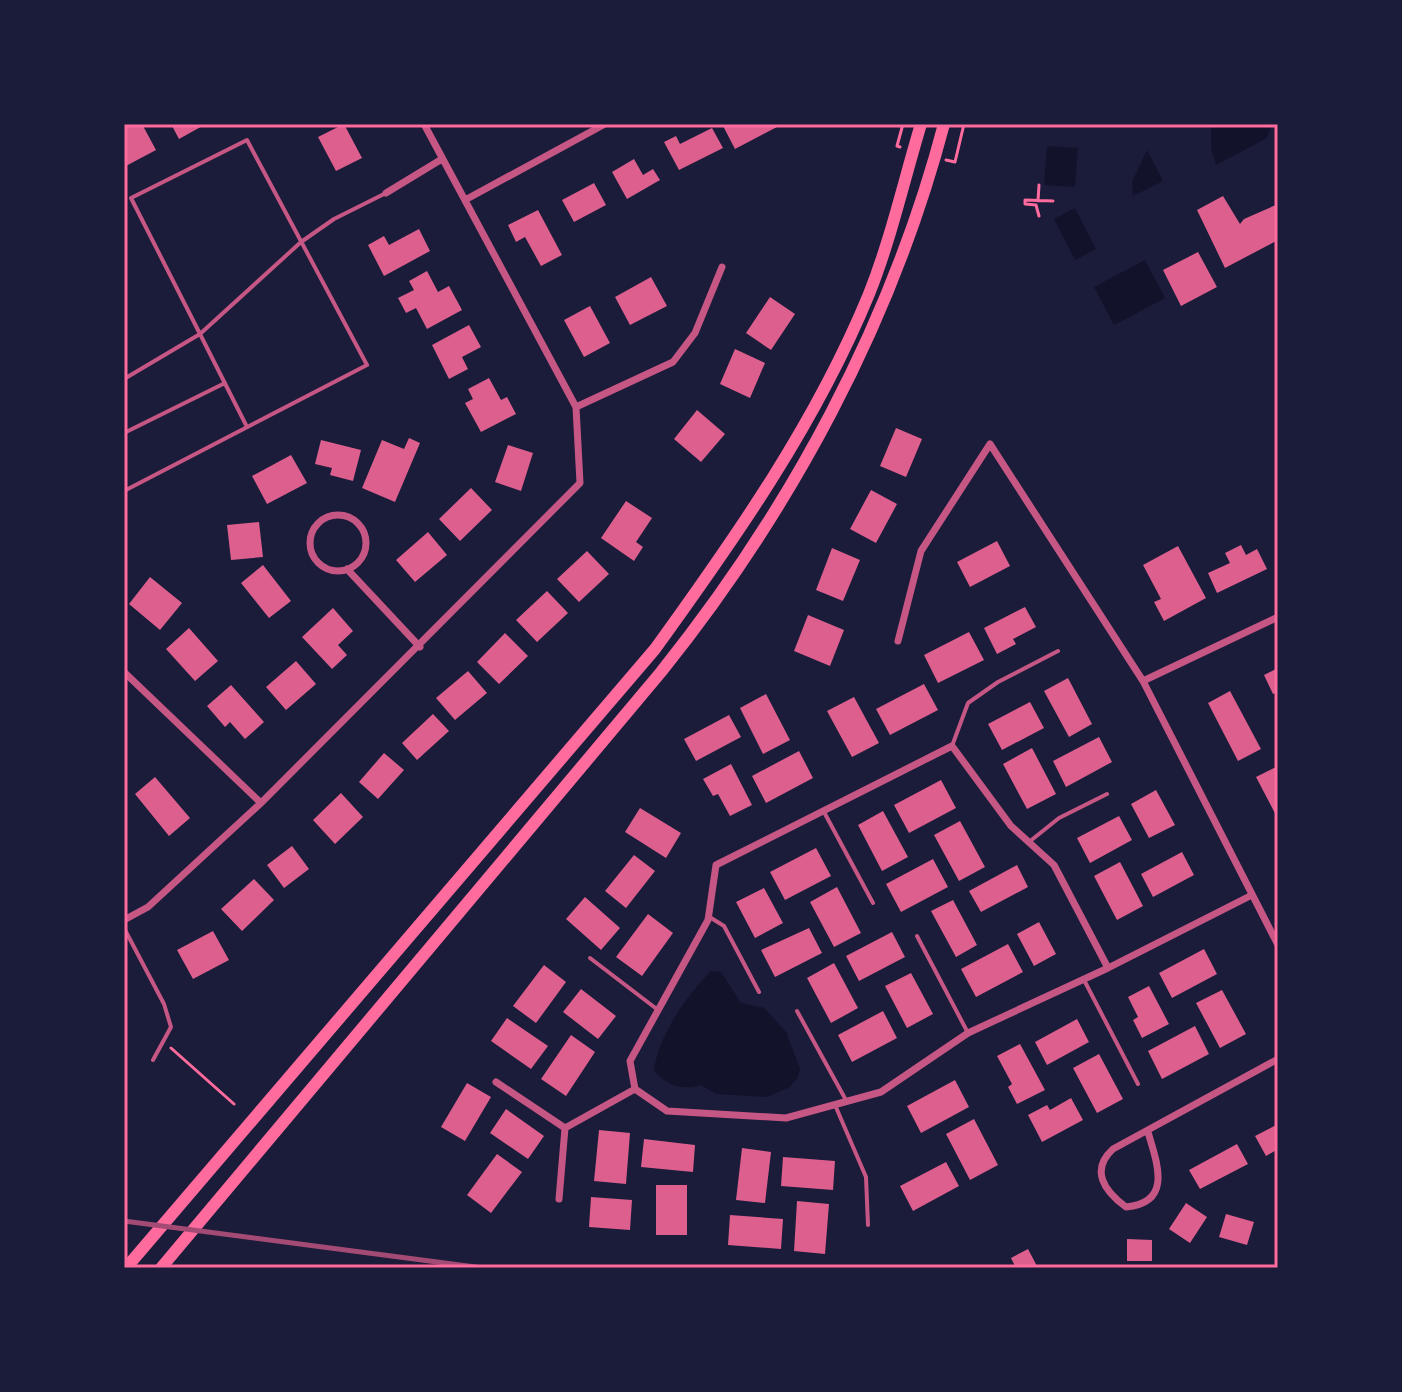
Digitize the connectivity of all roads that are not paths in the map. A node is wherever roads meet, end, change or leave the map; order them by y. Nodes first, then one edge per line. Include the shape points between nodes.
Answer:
1 (424, 124) edge
2 (605, 124) edge
3 (921, 124) edge
4 (944, 124) edge
5 (442, 159) junction
6 (386, 193) joint
7 (465, 200) junction
8 (301, 242) junction
9 (722, 267) dead end
10 (200, 334) junction
11 (124, 379) edge
12 (225, 383) junction
13 (576, 407) junction
14 (247, 427) junction
15 (124, 433) edge
16 (124, 491) edge
17 (347, 569) junction
18 (1278, 617) edge
19 (898, 641) dead end
20 (420, 647) junction
21 (1058, 651) dead end
22 (124, 672) edge
23 (1143, 681) junction
24 (952, 746) junction
25 (1107, 794) dead end
26 (261, 803) junction
27 (823, 810) junction
28 (1029, 842) junction
29 (1250, 896) junction
30 (873, 903) dead end
31 (708, 916) junction
32 (124, 920) edge
33 (124, 928) edge
34 (917, 936) dead end
35 (1278, 945) edge
36 (590, 958) dead end
37 (1108, 968) junction
38 (1083, 979) junction
39 (759, 992) dead end
40 (658, 1010) junction
41 (797, 1011) dead end
42 (968, 1033) junction
43 (1278, 1059) edge
44 (153, 1060) dead end
45 (496, 1082) dead end
46 (1138, 1084) dead end
47 (635, 1089) junction
48 (847, 1102) junction
49 (835, 1105) junction
50 (565, 1128) junction
51 (1148, 1132) junction
52 (559, 1199) dead end
53 (868, 1225) dead end
54 (126, 1268) edge
55 (161, 1268) edge

1 - 5 street
2 - 7 street
3 - 54 main road via 869,293 815,406 725,552 655,649
4 - 55 main road via 875,327 798,473 730,580 661,672
5 - 6 street
5 - 7 street
6 - 8 lane
7 - 13 street
8 - 10 lane
8 - 10 lane via 247,140 131,198
8 - 14 lane via 367,365
9 - 13 street via 695,333 673,362
10 - 11 lane
10 - 12 lane
12 - 14 lane
12 - 15 lane
13 - 20 street via 580,483
14 - 16 lane
17 - 17 street via 322,565 312,551 316,526 331,516 355,521 365,534 361,559
17 - 20 street
18 - 23 street
19 - 23 street via 921,551 990,444
20 - 26 street
21 - 24 lane via 968,703
22 - 26 street
23 - 29 street
24 - 27 street
24 - 28 street via 1011,826
25 - 28 lane via 1059,818
26 - 32 street via 148,907
27 - 30 lane
27 - 31 street via 716,865
28 - 37 street via 1054,865
29 - 35 street
29 - 37 street
31 - 39 lane via 724,926
31 - 40 street
33 - 44 lane via 171,1027
34 - 42 lane
36 - 40 lane
37 - 38 street
38 - 42 street
38 - 46 lane
40 - 47 street via 630,1061
41 - 48 lane
42 - 48 street via 881,1092
43 - 51 street
45 - 50 street
47 - 49 street via 667,1111 786,1118
47 - 50 street
48 - 49 street
49 - 53 lane via 866,1177
50 - 52 street
51 - 51 street via 1103,1158 1100,1178 1109,1195 1126,1207 1141,1206 1156,1193 1160,1174

